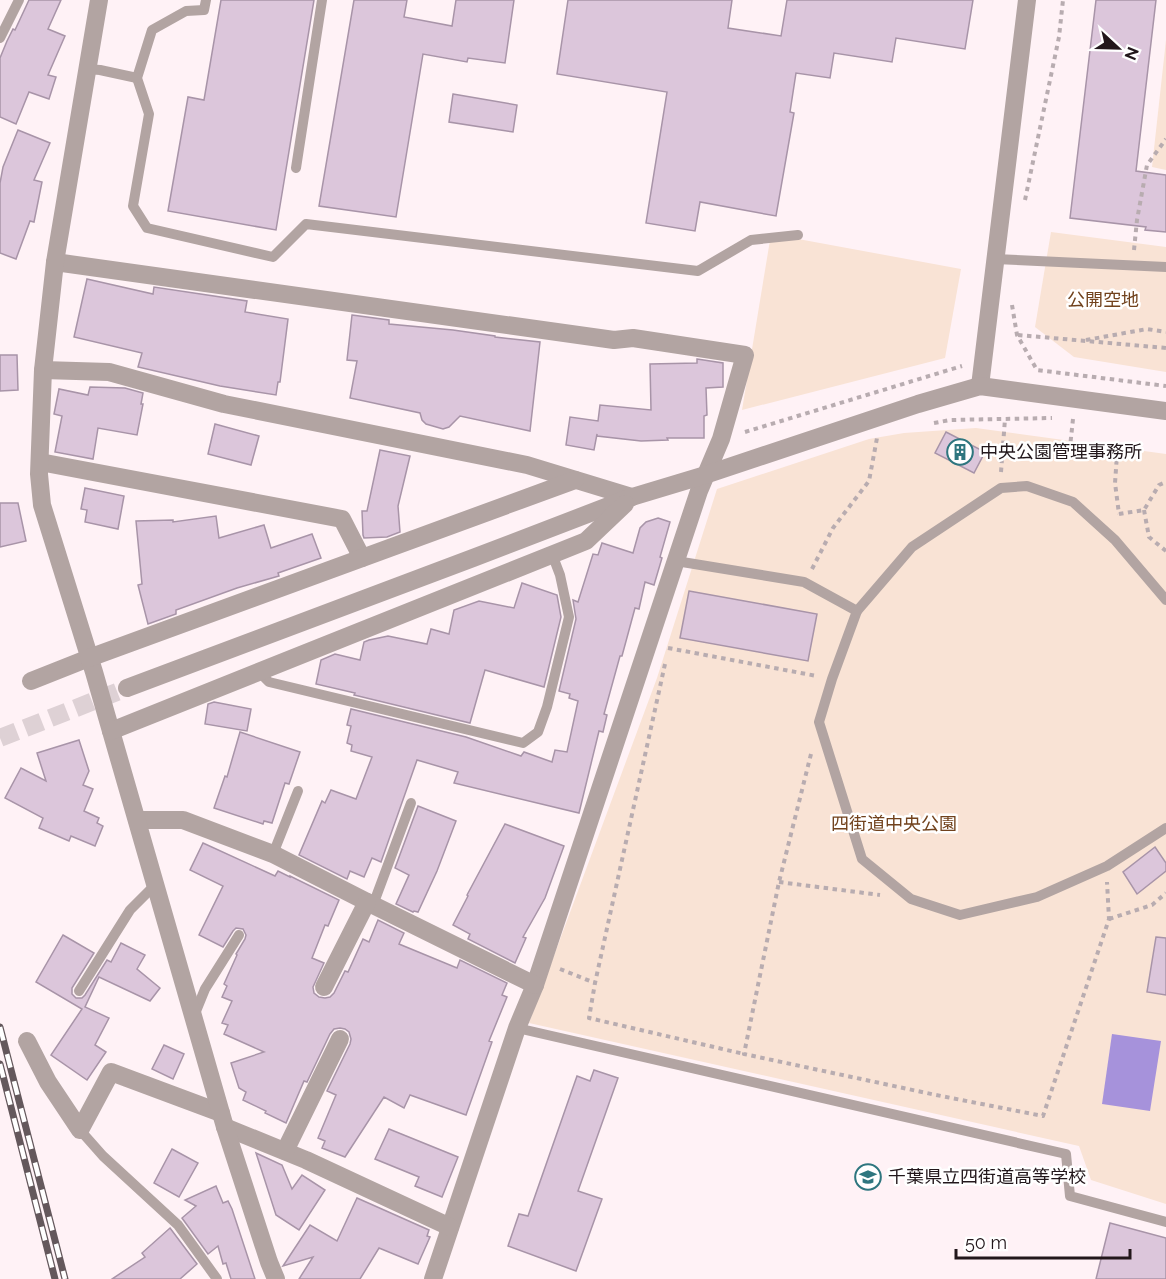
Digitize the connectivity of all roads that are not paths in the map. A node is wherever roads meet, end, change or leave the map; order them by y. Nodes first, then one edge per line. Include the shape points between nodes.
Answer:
1 (19, 0) edge
2 (99, 0) edge
3 (206, 0) edge
4 (322, 0) edge
5 (1028, 0) edge
6 (0, 38) edge
7 (87, 69) junction
8 (137, 78) junction
9 (296, 168) dead end
10 (798, 236) dead end
11 (996, 259) junction
12 (55, 262) junction
13 (1166, 267) edge
14 (43, 370) junction
15 (980, 386) junction
16 (1166, 411) edge
17 (40, 462) junction
18 (705, 475) junction
19 (575, 480) junction
20 (632, 496) junction
21 (552, 554) junction
22 (362, 558) junction
23 (676, 561) junction
24 (1166, 600) edge
25 (856, 611) junction
26 (89, 658) junction
27 (259, 672) junction
28 (31, 681) dead end
29 (127, 688) tunnel mouth
30 (111, 731) junction
31 (298, 791) dead end
32 (411, 803) dead end
33 (136, 820) junction
34 (1166, 828) edge
35 (273, 854) junction
36 (155, 885) junction
37 (370, 904) junction
38 (239, 935) dead end
39 (535, 985) junction
40 (324, 987) dead end
41 (79, 991) dead end
42 (193, 1017) junction
43 (517, 1028) junction
44 (340, 1039) dead end
45 (27, 1041) dead end
46 (223, 1120) junction
47 (80, 1130) junction
48 (285, 1151) junction
49 (1166, 1222) edge
50 (450, 1227) junction
51 (212, 1278) edge
52 (276, 1279) edge
53 (433, 1279) edge

1 - 6 lane
2 - 7 street
3 - 8 lane via 204,10 186,11 152,30
4 - 9 lane
5 - 11 street
7 - 8 lane
7 - 12 street
8 - 10 lane via 149,114 133,206 147,228 273,256 306,224 698,271 751,240
11 - 13 lane
11 - 15 street
12 - 14 street
12 - 18 street via 746,355 721,439
14 - 17 street
14 - 19 street via 109,372 224,404 526,465
15 - 16 street
15 - 18 street
17 - 22 street via 342,519
17 - 26 street via 42,505
18 - 20 street
18 - 23 street
19 - 20 street
19 - 22 street
20 - 21 street via 586,541
20 - 29 street
21 - 27 street
21 - 27 lane via 569,617 538,732 523,743 269,682
22 - 26 street
23 - 25 lane via 804,582
23 - 39 street
24 - 25 lane via 1114,540 1073,502 1027,486 1000,488 912,547
25 - 34 lane via 819,722 862,859 911,899 960,915 1037,897 1107,866
26 - 28 street
26 - 30 street
27 - 30 street
30 - 33 street
31 - 35 lane
32 - 37 lane
33 - 35 street via 183,820
33 - 36 street
35 - 37 street
36 - 41 lane via 130,910
36 - 42 street
37 - 39 street
37 - 40 street
38 - 42 lane via 205,989
39 - 43 street
42 - 46 street
43 - 49 lane via 1066,1154 1070,1196
43 - 50 street
44 - 48 street
45 - 47 street
46 - 47 street via 111,1072
46 - 48 street
46 - 52 street
47 - 51 lane via 178,1225
48 - 50 street
50 - 53 street

